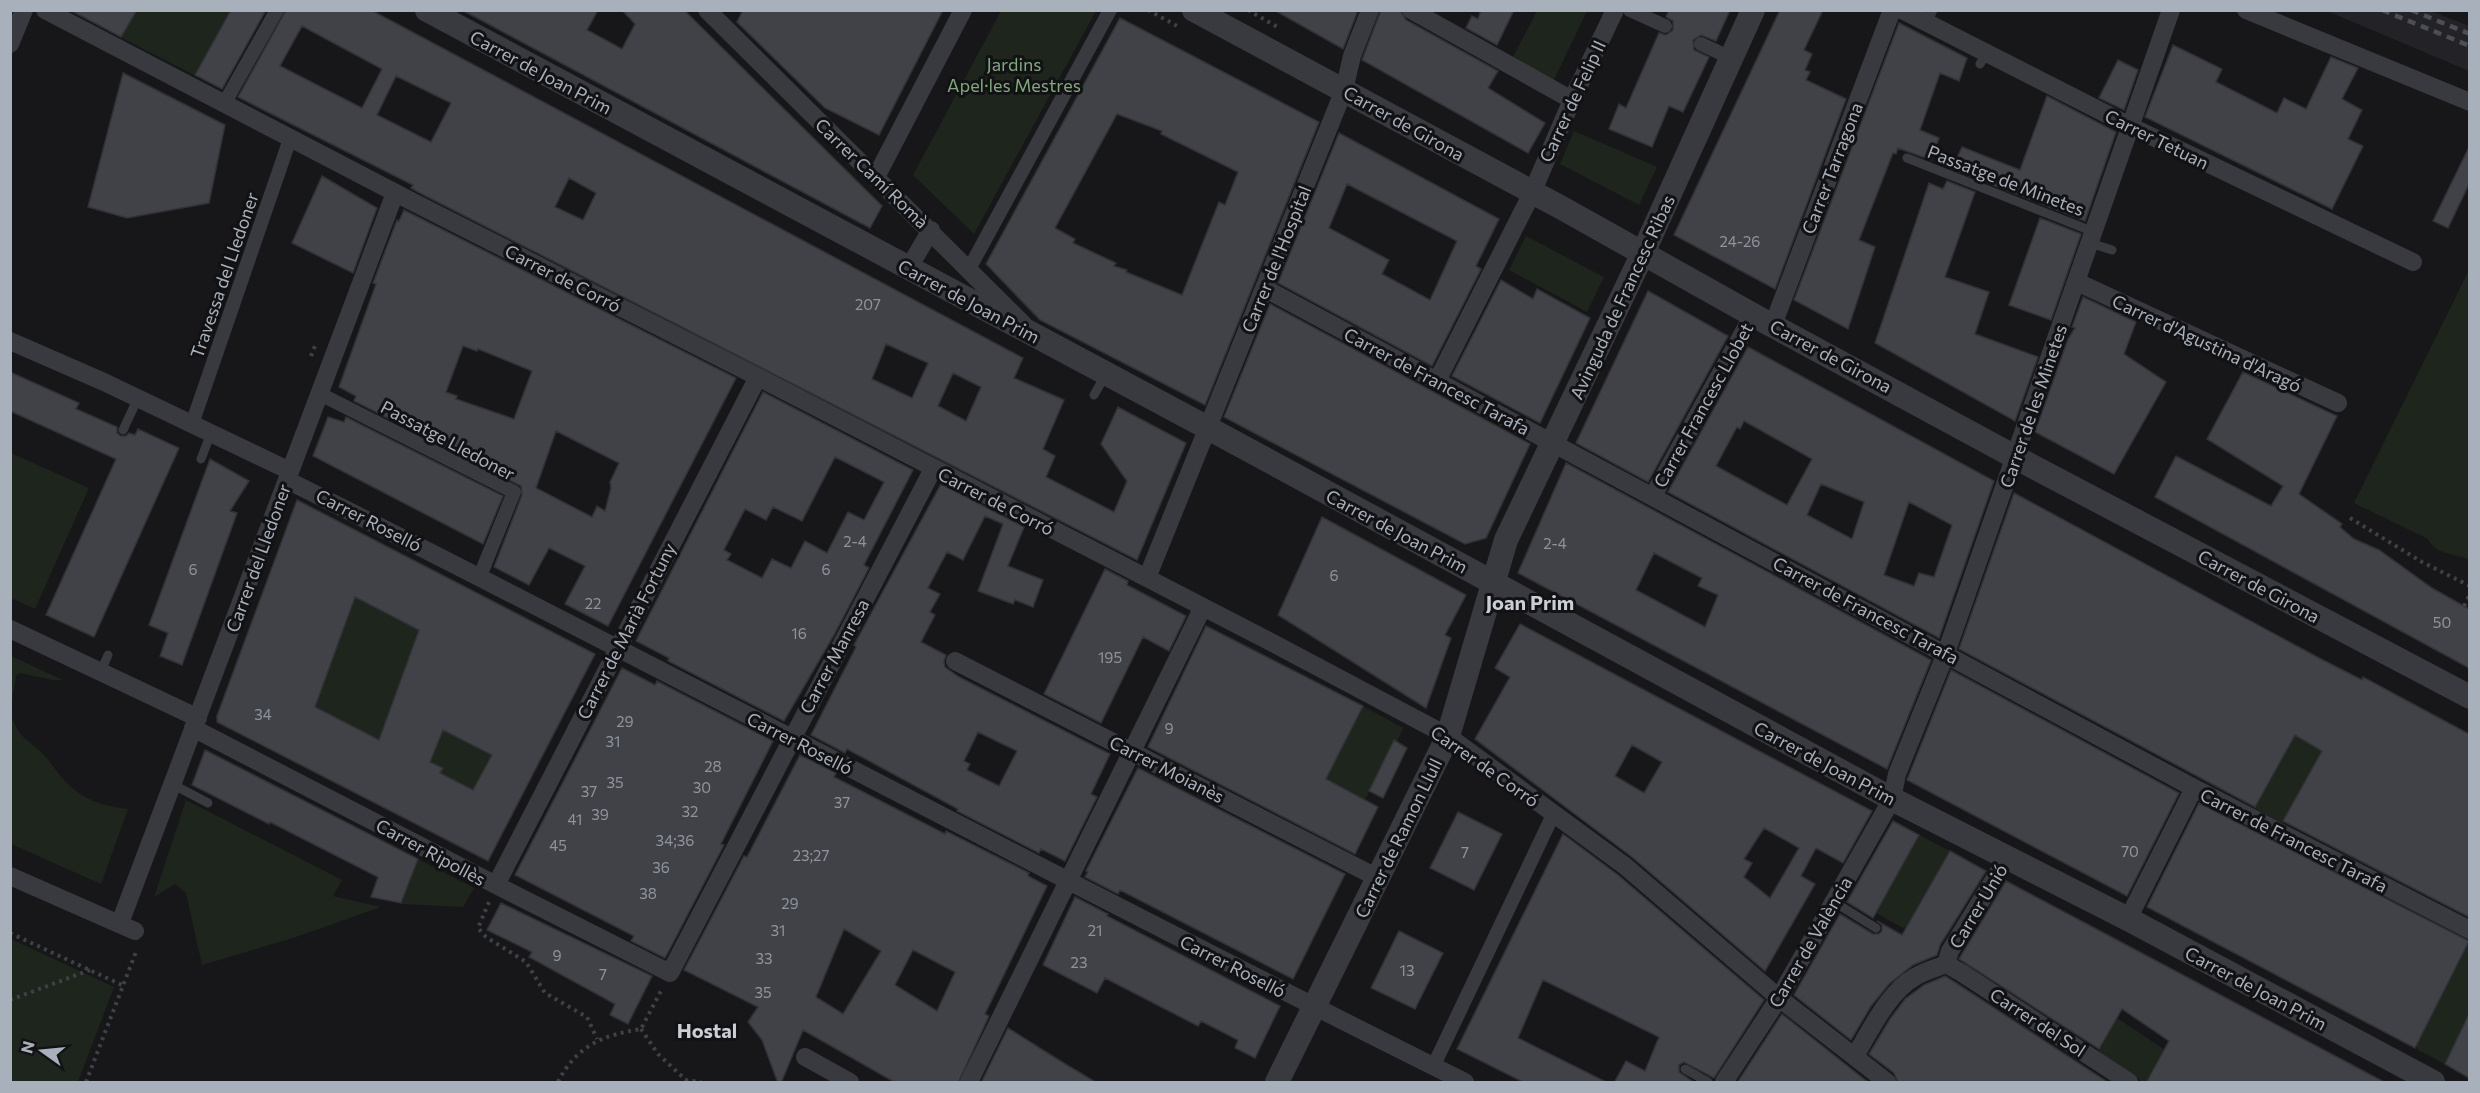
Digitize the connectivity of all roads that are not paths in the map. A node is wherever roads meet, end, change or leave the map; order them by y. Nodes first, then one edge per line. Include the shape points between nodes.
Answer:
1 (24, 10) edge
2 (45, 10) edge
3 (277, 10) edge
4 (427, 10) edge
5 (963, 10) edge
6 (1110, 10) edge
7 (1194, 10) edge
8 (1370, 10) edge
9 (1411, 10) edge
10 (1615, 10) edge
11 (1630, 10) edge
12 (1753, 10) edge
13 (1892, 10) edge
14 (1902, 10) edge
15 (2171, 10) edge
16 (2246, 10) edge
17 (714, 13) edge
18 (1930, 17) edge
19 (1665, 26) dead end
20 (10, 44) edge
21 (1701, 44) dead end
22 (1731, 57) junction
23 (1344, 90) junction
24 (1572, 100) junction
25 (2469, 102) edge
26 (224, 104) junction
27 (2132, 127) junction
28 (290, 138) junction
29 (1907, 158) dead end
30 (876, 177) junction
31 (395, 193) junction
32 (1532, 193) junction
33 (931, 230) junction
34 (2092, 238) junction
35 (2112, 250) dead end
36 (1643, 253) junction
37 (2413, 262) dead end
38 (908, 269) junction
39 (969, 269) junction
40 (2077, 282) junction
41 (1264, 288) junction
42 (1763, 320) junction
43 (1036, 337) junction
44 (10, 341) edge
45 (1106, 374) junction
46 (758, 377) junction
47 (1437, 381) junction
48 (320, 394) junction
49 (1095, 395) dead end
50 (138, 398) junction
51 (2338, 403) dead end
52 (192, 424) junction
53 (1208, 428) junction
54 (123, 430) dead end
55 (211, 433) junction
56 (1554, 444) junction
57 (2015, 456) junction
58 (201, 459) dead end
59 (933, 469) junction
60 (289, 475) junction
61 (1653, 496) junction
62 (480, 576) junction
63 (1147, 578) junction
64 (1495, 584) junction
65 (1203, 607) junction
66 (10, 629) edge
67 (616, 649) junction
68 (1946, 653) junction
69 (955, 661) dead end
70 (2469, 697) edge
71 (195, 723) junction
72 (1448, 736) junction
73 (791, 738) junction
74 (1131, 750) junction
75 (172, 784) junction
76 (2194, 788) junction
77 (1892, 799) junction
78 (207, 803) dead end
79 (1553, 815) junction
80 (2008, 857) junction
81 (10, 876) edge
82 (1378, 878) junction
83 (1067, 881) junction
84 (496, 885) junction
85 (1834, 902) junction
86 (2128, 919) junction
87 (1876, 928) dead end
88 (2469, 930) edge
89 (1946, 964) junction
90 (670, 973) joint
91 (1779, 998) junction
92 (1314, 1007) junction
93 (1855, 1056) junction
94 (804, 1060) dead end
95 (1433, 1067) junction
96 (1685, 1069) dead end
97 (850, 1083) edge
98 (969, 1083) edge
99 (1276, 1083) edge
100 (1465, 1083) edge
101 (1708, 1083) edge
102 (1724, 1083) edge
103 (1887, 1083) edge
104 (2129, 1083) edge
105 (2433, 1083) edge

1 - 20 street
2 - 26 street, Carrer de Corró
3 - 26 street
4 - 38 street, Carrer de Joan Prim
5 - 30 street
6 - 39 street
7 - 23 street, Carrer de Girona
8 - 23 street, Carrer de l'Hospital
9 - 24 street
10 - 24 street, Carrer de Felip II
11 - 19 street
12 - 22 street, Avinguda de Francesc Ribas
13 - 42 street, Carrer Tarragona via 1875,40
14 - 18 street, Carrer Tetuan
15 - 27 street, Carrer de les Minetes
16 - 25 street
17 - 30 street, Carrer Camí Romà
18 - 27 street, Carrer Tetuan via 1983,58
21 - 22 street
22 - 36 street, Avinguda de Francesc Ribas
23 - 32 street, Carrer de Girona
23 - 41 street, Carrer de l'Hospital
24 - 32 street, Carrer de Felip II
26 - 28 street, Carrer de Corró
27 - 34 street, Carrer de les Minetes
27 - 37 street, Carrer Tetuan via 2389,244
28 - 31 street, Carrer de Corró
28 - 52 street, Travessa del Lledoner
29 - 34 lane, Passatge de Minetes
30 - 33 street, Carrer Camí Romà
31 - 46 street, Carrer de Corró
31 - 48 street, Carrer del Lledoner
32 - 36 street, Carrer de Girona
32 - 47 street, Carrer de Felip II via 1498,274
33 - 38 street
33 - 39 street, Carrer Camí Romà
34 - 35 lane, Passatge de Minetes
34 - 40 street, Carrer de les Minetes
36 - 42 street, Carrer de Girona
36 - 56 street, Avinguda de Francesc Ribas
38 - 43 street, Carrer de Joan Prim
39 - 43 street, Carrer Camí Romà
40 - 51 street, Carrer d'Agustina d'Aragó
40 - 57 street, Carrer de les Minetes
41 - 47 street, Carrer de Francesc Tarafa
41 - 53 street, Carrer de l'Hospital
42 - 57 street, Carrer de Girona
42 - 61 street, Carrer Francesc Llobet
43 - 45 street, Carrer de Joan Prim
44 - 50 street, Carrer Roselló
45 - 49 lane
45 - 53 street, Carrer de Joan Prim
46 - 59 street, Carrer de Corró
46 - 67 street, Carrer de Marià Fortuny
47 - 56 street, Carrer de Francesc Tarafa
48 - 60 street, Carrer del Lledoner
48 - 62 street, Passatge Lledoner via 514,492
50 - 52 street, Carrer Roselló
50 - 54 lane
52 - 55 street, Carrer Roselló
53 - 63 street, Carrer de l'Hospital
53 - 64 street, Carrer de Joan Prim
55 - 58 lane
55 - 60 street, Carrer Roselló
56 - 61 street, Carrer de Francesc Tarafa
56 - 64 street, Avinguda de Francesc Ribas via 1506,540
57 - 68 street, Carrer de les Minetes
57 - 70 street, Carrer de Girona
59 - 63 street, Carrer de Corró
59 - 73 street, Carrer Manresa
60 - 62 street, Carrer Roselló
60 - 71 street, Carrer del Lledoner
61 - 68 street, Carrer de Francesc Tarafa
62 - 67 street, Carrer Roselló
63 - 65 street, Carrer de Corró
64 - 72 street, Carrer de Ramon Llull
64 - 77 street, Carrer de Joan Prim
65 - 72 street, Carrer de Corró
65 - 74 street
66 - 71 street, Carrer Ripollès via 104,663
67 - 73 street, Carrer Roselló
67 - 84 street, Carrer de Marià Fortuny
68 - 76 street, Carrer de Francesc Tarafa
68 - 77 street, Carrer de les Minetes via 1897,774
69 - 74 street, Carrer Moianès
71 - 75 street, Carrer del Lledoner
71 - 84 street, Carrer Ripollès
72 - 79 street, Carrer de Corró
72 - 82 street, Carrer de Ramon Llull
73 - 83 street, Carrer Roselló
73 - 90 street, Carrer Manresa
74 - 82 street, Carrer Moianès
74 - 83 street
75 - 78 lane
75 - 81 street, Carrer del Lledoner via 128,927
76 - 86 street
76 - 88 street, Carrer de Francesc Tarafa
77 - 80 street, Carrer de Joan Prim
77 - 85 street, Carrer de València
79 - 91 street, Carrer de Corró via 1625,866
79 - 95 street
80 - 86 street, Carrer de Joan Prim
80 - 89 street, Carrer Unió via 1950,951
82 - 92 street, Carrer de Ramon Llull
83 - 92 street, Carrer Roselló
83 - 98 street
84 - 90 street, Carrer Ripollès
85 - 87 lane
85 - 91 street, Carrer de València
86 - 105 street, Carrer de Joan Prim
89 - 93 street, Carrer Unió via 1913,977 1902,988
89 - 104 street, Carrer del Sol
91 - 93 street, Carrer de Corró
91 - 102 street, Carrer de València
92 - 95 street, Carrer Roselló
92 - 99 street, Carrer de Ramon Llull
93 - 103 street, Carrer de Corró
94 - 97 street
95 - 100 street, Carrer Roselló
96 - 101 lane

